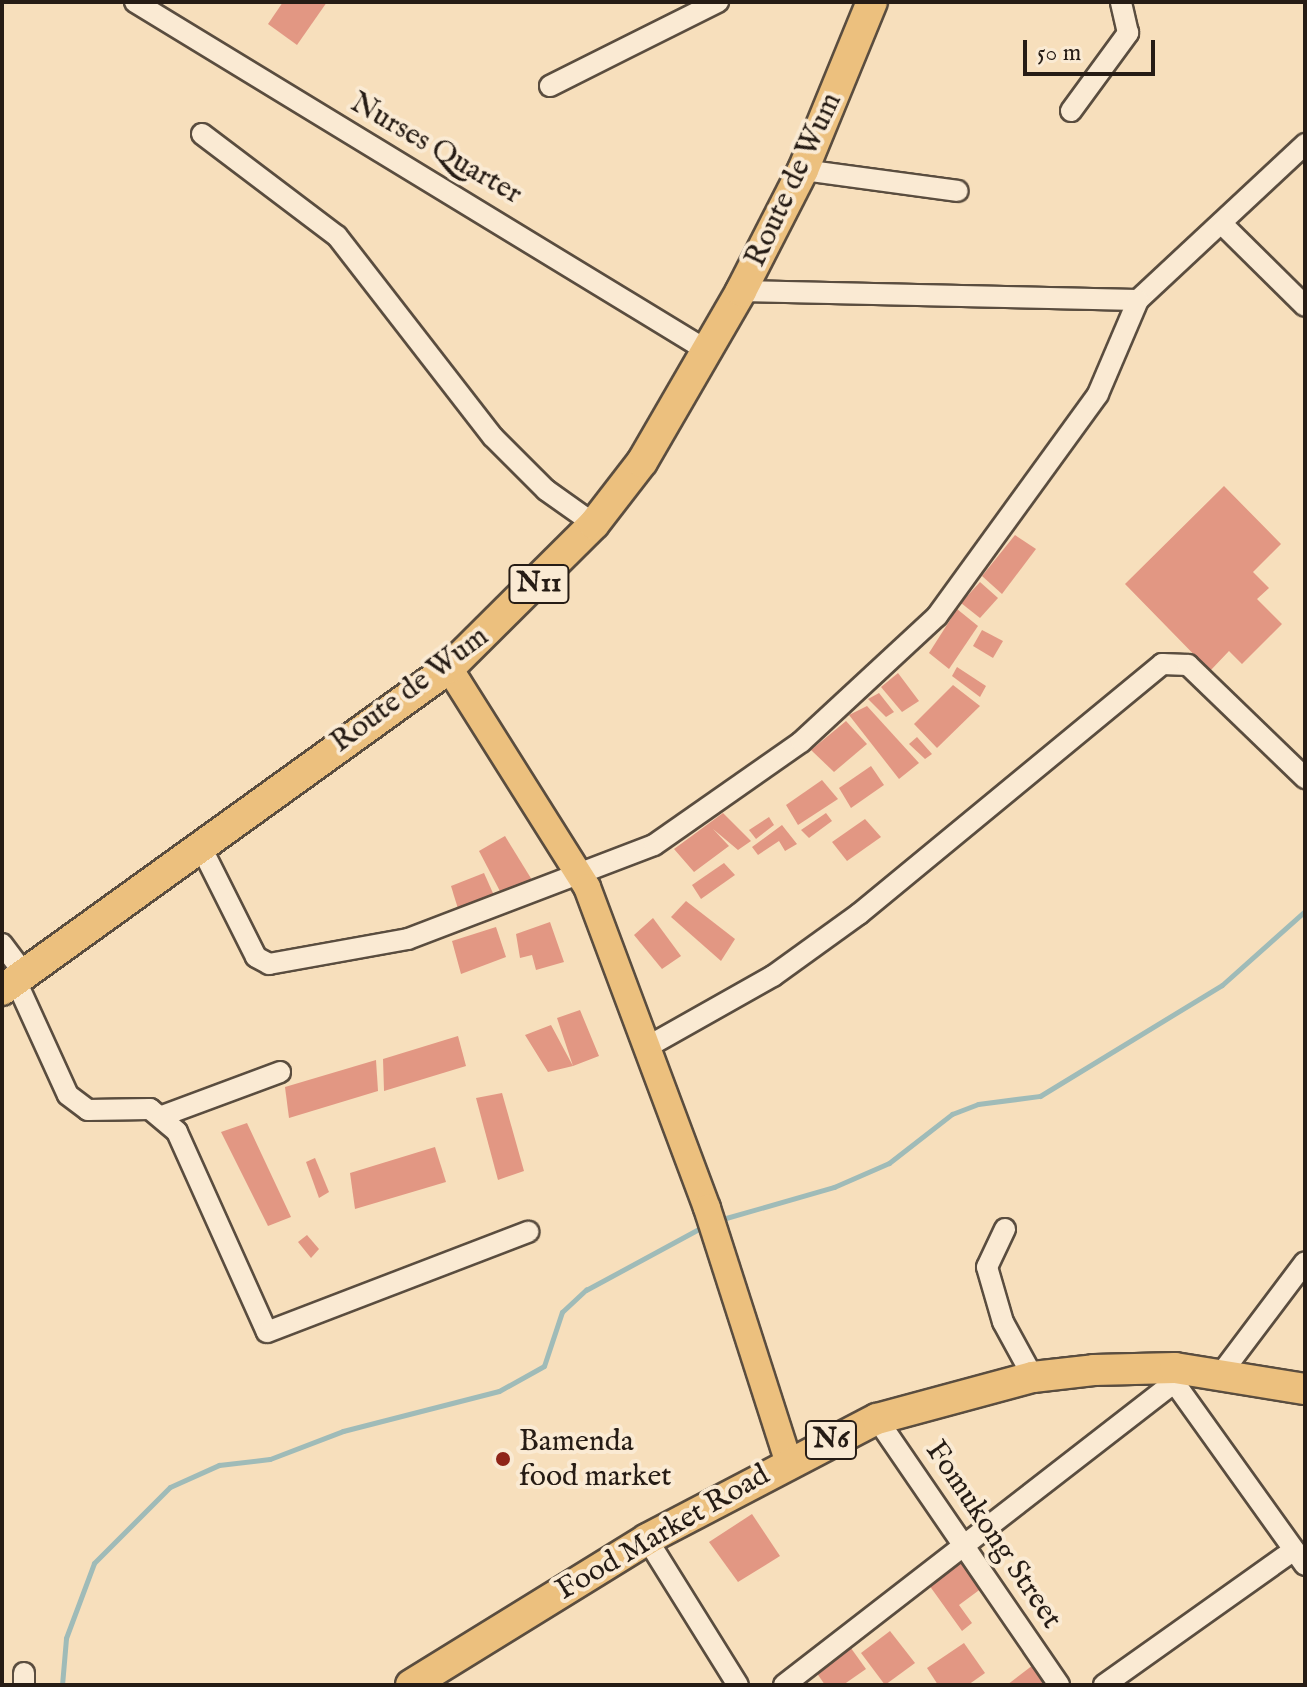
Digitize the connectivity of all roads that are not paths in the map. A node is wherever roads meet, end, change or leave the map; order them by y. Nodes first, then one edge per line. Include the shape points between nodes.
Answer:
1 (135, 2) edge
2 (718, 2) edge
3 (872, 2) edge
4 (1121, 2) edge
5 (550, 86) dead end
6 (1071, 111) dead end
7 (202, 134) dead end
8 (1305, 144) edge
9 (803, 170) junction
10 (958, 191) dead end
11 (1223, 225) junction
12 (741, 291) junction
13 (1138, 300) junction
14 (1305, 306) edge
15 (706, 350) junction
16 (594, 524) junction
17 (449, 668) junction
18 (1305, 778) edge
19 (199, 843) junction
20 (579, 875) junction
21 (2, 944) edge
22 (14, 982) edge
23 (647, 1047) junction
24 (280, 1072) dead end
25 (162, 1116) junction
26 (1005, 1229) dead end
27 (528, 1232) dead end
28 (1305, 1262) edge
29 (1174, 1375) junction
30 (1220, 1375) junction
31 (1033, 1377) junction
32 (1305, 1389) edge
33 (877, 1419) junction
34 (788, 1460) junction
35 (647, 1539) junction
36 (965, 1546) junction
37 (1299, 1557) edge
38 (411, 1685) edge
39 (738, 1685) edge
40 (784, 1685) edge
41 (1059, 1685) edge
42 (1104, 1685) edge

1 - 15 street, Nurses Quarter
2 - 5 street
3 - 9 highway, Route de Wum / N11
4 - 6 street via 1128,33
7 - 16 street via 337,236 493,437 546,490
8 - 11 street
9 - 10 street
9 - 12 highway, Route de Wum / N11
11 - 13 street
11 - 14 street
12 - 13 street
12 - 15 highway, Route de Wum / N11
13 - 20 street via 1098,394 937,616 801,742 654,845
15 - 16 highway, Route de Wum / N11 via 642,462
16 - 17 highway, Route de Wum / N11
17 - 19 highway, Route de Wum / N11
17 - 20 main road
18 - 23 street via 1188,665 1162,664 859,914 773,976
19 - 20 street via 256,957 269,964 408,939
19 - 22 highway, Route de Wum / N11
20 - 23 main road
21 - 22 street
22 - 25 street via 68,1095 88,1110 140,1107
23 - 34 main road via 707,1208
24 - 25 street
25 - 27 street via 177,1132 267,1332
26 - 31 street via 987,1267 1003,1322
28 - 30 street
29 - 30 highway, Food Market Road / N6
29 - 31 highway, Food Market Road / N6
29 - 36 street
29 - 37 street
30 - 32 highway, Food Market Road / N6
31 - 33 highway, Food Market Road / N6
33 - 34 highway, Food Market Road / N6
33 - 36 street, Fomukong Street
34 - 35 highway, Food Market Road / N6
35 - 38 highway, Food Market Road / N6
35 - 39 street
36 - 40 street
36 - 41 street, Fomukong Street
37 - 42 street

